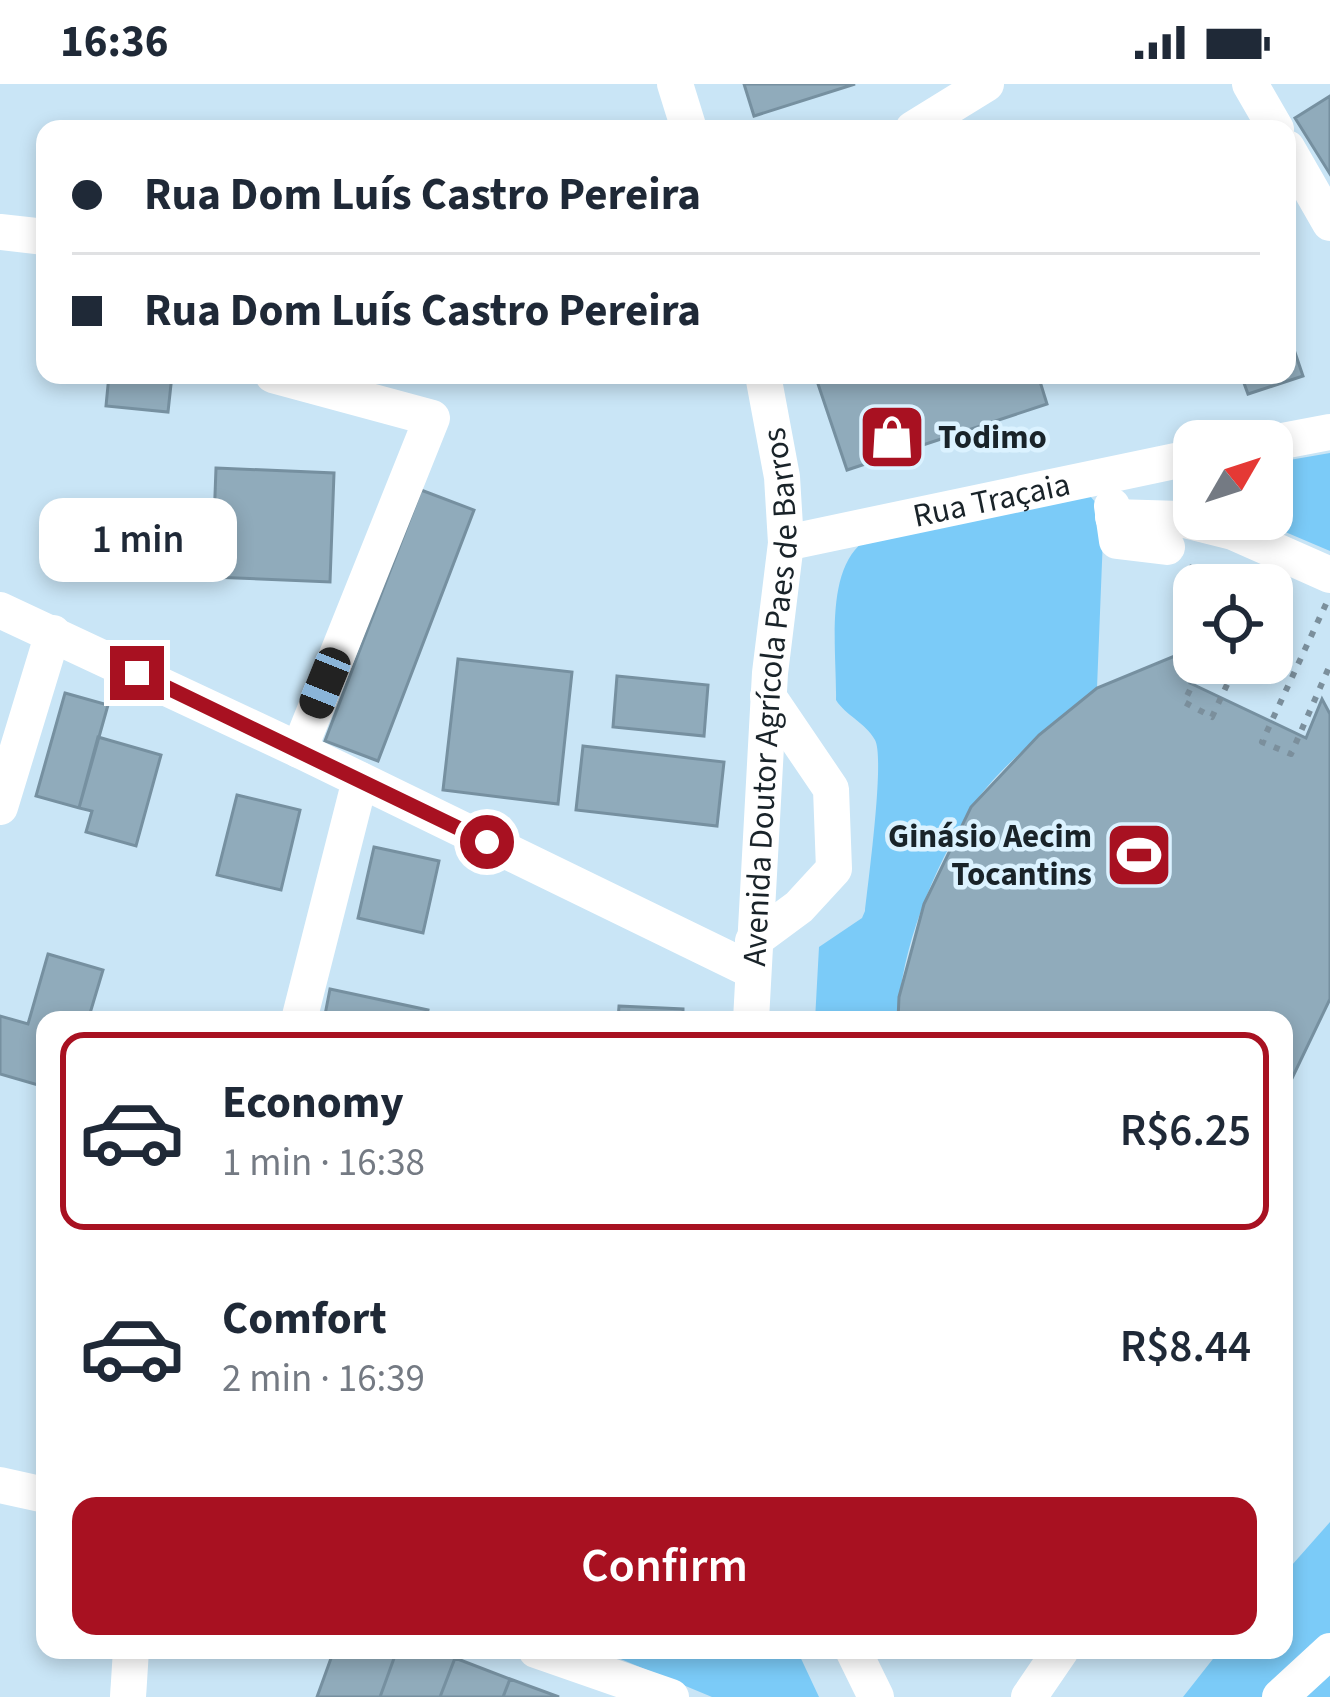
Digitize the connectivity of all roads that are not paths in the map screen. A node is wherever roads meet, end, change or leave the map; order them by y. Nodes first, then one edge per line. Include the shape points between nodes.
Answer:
1 (675, 84) edge
2 (986, 84) edge
3 (1250, 84) edge
4 (686, 120) edge
5 (928, 120) edge
6 (1271, 120) edge
7 (1296, 164) edge
8 (1330, 223) edge
9 (0, 232) edge
10 (36, 236) edge
11 (303, 384) edge
12 (765, 384) edge
13 (1330, 432) edge
14 (1293, 439) edge
15 (1173, 461) edge
16 (1107, 473) junction
17 (1114, 517) junction
18 (786, 542) junction
19 (1167, 547) dead end
20 (1330, 574) edge
21 (0, 610) edge
22 (53, 633) junction
23 (768, 696) junction
24 (299, 750) junction
25 (360, 779) junction
26 (0, 808) edge
27 (752, 955) junction
28 (301, 1011) edge
29 (751, 1011) edge
30 (0, 1485) edge
31 (36, 1493) edge
32 (1330, 1651) edge
33 (130, 1659) edge
34 (562, 1659) edge
35 (858, 1659) edge
36 (1055, 1659) edge
37 (128, 1697) edge
38 (671, 1697) edge
39 (876, 1697) edge
40 (1029, 1697) edge
41 (1280, 1697) edge

1 - 4 street
2 - 5 street
3 - 6 street
7 - 8 street
9 - 10 street
11 - 24 street via 432,418
12 - 18 street, Avenida Doutor Agrícola Paes de Barros
13 - 14 street
15 - 16 street, Rua Traçaia
16 - 17 street
16 - 18 street, Rua Traçaia
17 - 19 street via 1117,541
17 - 20 street via 1181,519 1233,532
18 - 23 street, Avenida Doutor Agrícola Paes de Barros
21 - 22 street
22 - 24 street
22 - 26 street
23 - 27 street, Avenida Doutor Agrícola Paes de Barros
23 - 27 street via 831,789 835,868
24 - 25 street
25 - 27 street
25 - 28 street
27 - 29 street, Avenida Doutor Agrícola Paes de Barros
30 - 31 street
32 - 41 street
33 - 37 street
34 - 38 street
35 - 39 street
36 - 40 street

